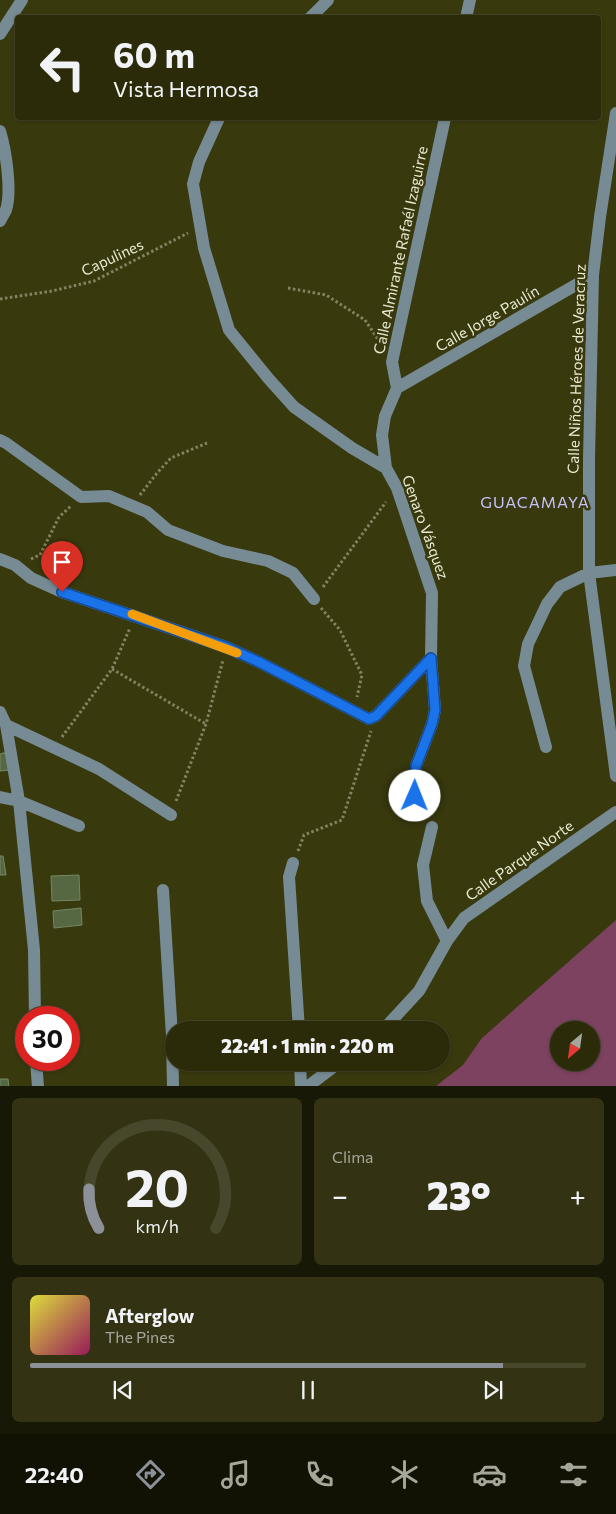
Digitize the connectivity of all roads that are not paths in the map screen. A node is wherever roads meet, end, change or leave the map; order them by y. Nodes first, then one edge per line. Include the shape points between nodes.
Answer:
1 (22, 0) edge
2 (328, 0) edge
3 (470, 0) edge
4 (313, 15) edge
5 (467, 15) edge
6 (0, 34) edge
7 (616, 113) edge
8 (218, 120) edge
9 (444, 120) edge
10 (0, 131) edge
11 (0, 220) edge
12 (594, 275) junction
13 (397, 388) junction
14 (0, 440) edge
15 (386, 468) junction
16 (0, 558) edge
17 (616, 570) edge
18 (589, 573) junction
19 (314, 599) road end
20 (431, 658) junction
21 (0, 712) edge
22 (6, 725) junction
23 (546, 747) dead end
24 (615, 755) edge
25 (616, 776) edge
26 (415, 796) dead end
27 (0, 797) edge
28 (18, 801) junction
29 (616, 812) edge
30 (171, 815) road end
31 (79, 826) dead end
32 (432, 827) dead end
33 (293, 863) road end
34 (162, 890) dead end
35 (447, 940) junction
36 (35, 1006) edge
37 (172, 1021) edge
38 (298, 1021) edge
39 (391, 1021) edge
40 (37, 1071) edge
41 (173, 1071) edge
42 (300, 1071) edge
43 (328, 1071) edge
44 (38, 1086) edge
45 (173, 1086) edge
46 (301, 1086) edge
47 (307, 1086) edge

1 - 6 street
2 - 4 street
3 - 5 street
7 - 12 street, Calle Niños Héroes de Veracruz
8 - 15 street via 199,162 194,184 204,248 229,330 294,408
9 - 13 street, Calle Almirante Rafaél Izaguirre via 392,362
10 - 11 street via 9,193 6,210
12 - 13 street, Calle Jorge Paulín
12 - 18 street, Calle Niños Héroes de Veracruz
13 - 15 street via 385,416 382,435
14 - 19 street via 81,497 109,496 147,512 168,530 223,551 268,561 293,573
15 - 20 street, Genaro Vásquez via 397,488 432,593
16 - 20 street via 31,578 62,592 226,647 372,718
17 - 18 street
18 - 23 street via 560,587 528,644 524,666
18 - 24 street, Calle Niños Héroes de Veracruz via 606,712
20 - 26 street, Genaro Vásquez via 435,710 416,766
21 - 22 street
22 - 28 street
22 - 30 street via 99,769
24 - 25 street, Calle Niños Héroes de Veracruz
27 - 28 street
28 - 31 street
28 - 36 street via 34,950
29 - 35 street, Calle Parque Norte via 464,918
32 - 35 street via 424,865 426,901
33 - 38 street via 289,877
34 - 37 street
35 - 39 street, Calle Parque Norte via 418,991
40 - 44 street
41 - 45 street
42 - 46 street
43 - 47 street

